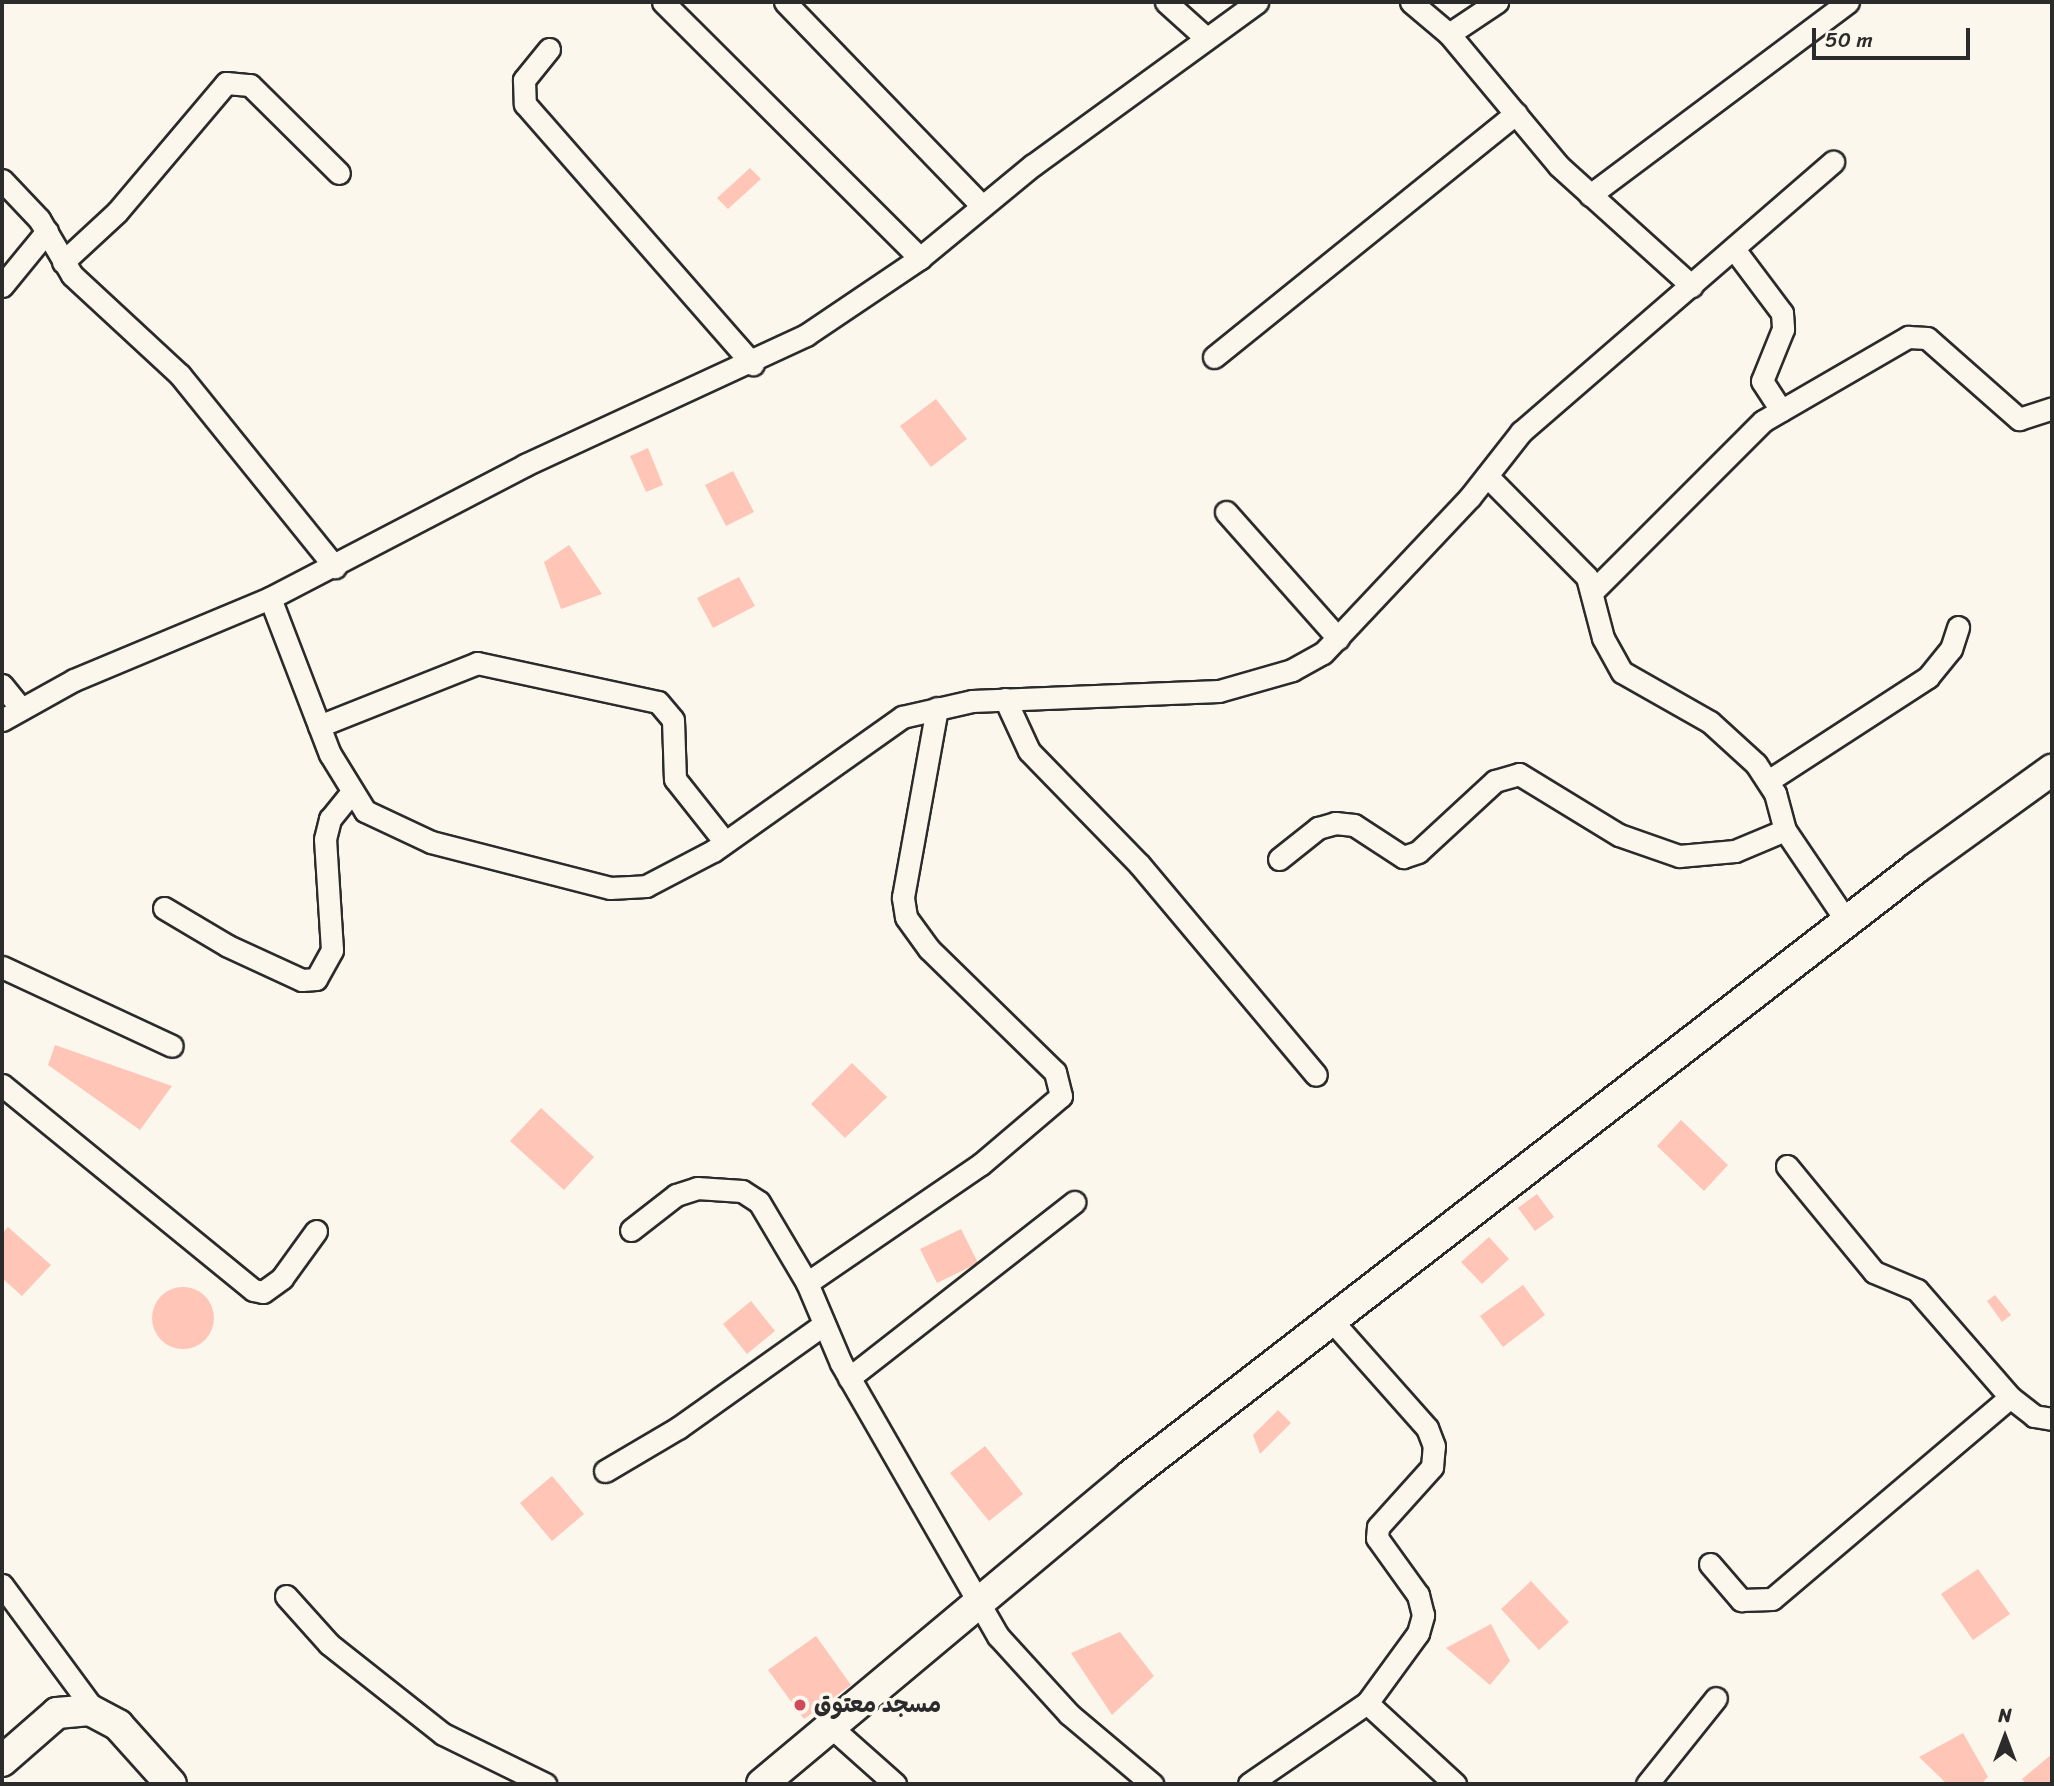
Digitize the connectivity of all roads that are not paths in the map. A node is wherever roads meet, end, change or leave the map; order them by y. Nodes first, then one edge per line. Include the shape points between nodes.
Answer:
1 (663, 2) edge
2 (785, 2) edge
3 (1166, 2) edge
4 (1256, 2) edge
5 (1411, 2) edge
6 (1497, 2) edge
7 (1848, 2) edge
8 (1449, 34) junction
9 (1206, 38) junction
10 (549, 49) dead end
11 (1516, 113) junction
12 (1833, 162) dead end
13 (339, 173) dead end
14 (2, 180) edge
15 (1590, 195) junction
16 (982, 206) junction
17 (47, 231) junction
18 (1734, 249) junction
19 (920, 258) junction
20 (63, 261) junction
21 (2, 286) edge
22 (1692, 286) junction
23 (1214, 357) dead end
24 (753, 365) junction
25 (2052, 408) edge
26 (1782, 410) junction
27 (1487, 476) junction
28 (1226, 512) dead end
29 (335, 567) junction
30 (1594, 591) junction
31 (270, 598) junction
32 (1958, 627) dead end
33 (1339, 638) junction
34 (2, 685) edge
35 (1005, 699) junction
36 (20, 707) junction
37 (937, 708) junction
38 (2, 720) edge
39 (319, 726) junction
40 (2052, 770) edge
41 (1768, 781) junction
42 (350, 794) junction
43 (1785, 830) junction
44 (725, 842) junction
45 (1279, 859) dead end
46 (164, 908) dead end
47 (1847, 922) junction
48 (2, 967) edge
49 (172, 1046) dead end
50 (1316, 1075) dead end
51 (2, 1086) edge
52 (1787, 1166) dead end
53 (1074, 1202) dead end
54 (631, 1230) dead end
55 (316, 1231) dead end
56 (807, 1283) junction
57 (1332, 1321) junction
58 (823, 1325) junction
59 (849, 1378) junction
60 (2010, 1397) junction
61 (2052, 1419) edge
62 (605, 1471) dead end
63 (1710, 1564) dead end
64 (2, 1585) edge
65 (286, 1596) dead end
66 (977, 1602) junction
67 (1716, 1698) dead end
68 (1367, 1703) junction
69 (95, 1711) junction
70 (831, 1727) junction
71 (2, 1761) edge
72 (171, 1784) edge
73 (545, 1784) edge
74 (762, 1784) edge
75 (895, 1784) edge
76 (1152, 1784) edge
77 (1249, 1784) edge
78 (1455, 1784) edge
79 (1647, 1784) edge

1 - 19 street
2 - 16 street
3 - 9 street
4 - 9 street
5 - 8 street
6 - 8 street
7 - 15 street
8 - 11 street
9 - 16 street
10 - 24 street via 524,80 525,104
11 - 15 street
11 - 23 street
12 - 18 street
13 - 20 street via 250,85 226,83 117,212
14 - 17 street
15 - 22 street
16 - 19 street
17 - 20 street
17 - 21 street
18 - 22 street
18 - 26 street via 1782,313 1783,329 1762,381
19 - 24 street
20 - 29 street via 180,375
22 - 27 street via 1521,432
24 - 29 street via 536,460
25 - 26 street via 2031,418 2008,414 1939,346 1916,335
26 - 30 street via 1763,421
27 - 30 street
27 - 33 street
28 - 33 street
29 - 31 street
30 - 41 street via 1603,638 1622,672 1710,722
31 - 36 street
31 - 39 street
32 - 41 street via 1951,649 1928,677
33 - 35 street via 1292,670 1219,691
34 - 36 street
35 - 37 street
35 - 50 street via 1029,751 1139,864
36 - 38 street
37 - 44 street via 875,734
37 - 56 street via 903,897 906,917 929,949 1055,1072 1061,1096 981,1164
39 - 42 street
39 - 44 street via 477,663 658,702 673,720 675,779
40 - 47 street
41 - 43 street
42 - 44 street via 365,811 409,835 610,888 662,880
42 - 46 street via 330,819 325,839 332,950 316,979 302,979 228,946
43 - 45 street via 1735,851 1679,856 1619,835 1519,774 1495,781 1419,852 1402,857 1354,825 1335,823 1318,828
43 - 47 street
47 - 57 street
48 - 49 street
51 - 55 street via 253,1290 262,1292 282,1278
52 - 60 street via 1874,1272 1917,1290
53 - 59 street
54 - 56 street via 676,1195 697,1188 741,1191 773,1220
56 - 58 street
57 - 66 street
57 - 68 street via 1427,1428 1434,1447 1432,1467 1378,1527 1377,1538 1418,1595 1423,1615 1418,1633
58 - 59 street
58 - 62 street via 678,1428
59 - 66 street
60 - 61 street via 2034,1416
60 - 63 street via 1772,1600 1741,1600
64 - 69 street
65 - 73 street via 329,1644 443,1734
66 - 70 street
66 - 76 street via 1026,1671
67 - 79 street
68 - 77 street
68 - 78 street
69 - 71 street via 57,1713
69 - 72 street via 118,1725
70 - 74 street
70 - 75 street

